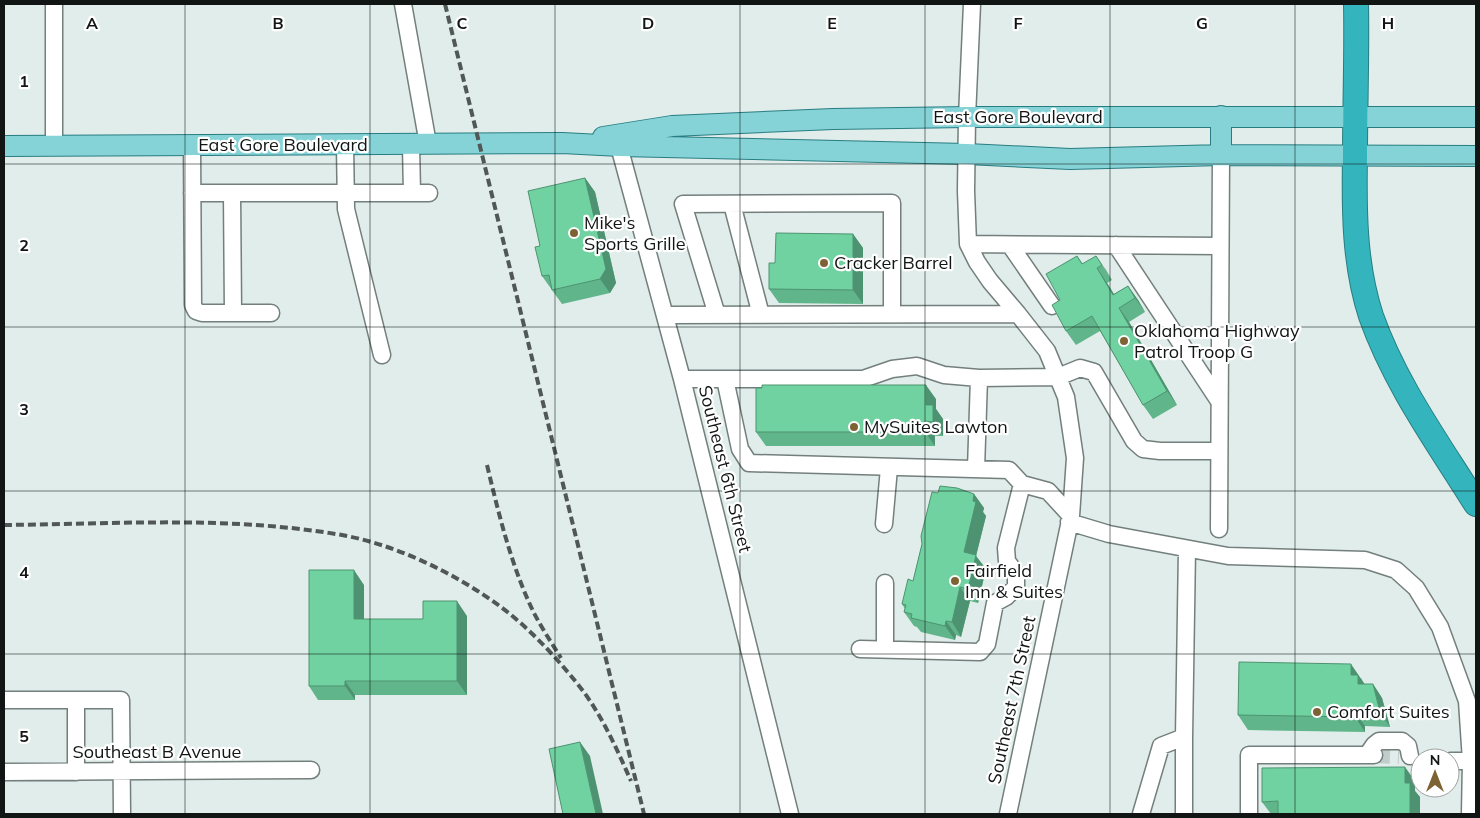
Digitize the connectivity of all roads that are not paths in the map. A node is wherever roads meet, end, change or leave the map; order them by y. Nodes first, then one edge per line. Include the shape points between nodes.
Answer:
1 (54, 4) edge
2 (403, 4) edge
3 (972, 4) edge
4 (1356, 4) edge
5 (967, 116) junction
6 (1221, 116) junction
7 (1355, 117) junction
8 (1476, 117) edge
9 (618, 140) junction
10 (420, 144) junction
11 (192, 145) junction
12 (346, 145) junction
13 (4, 146) edge
14 (54, 146) junction
15 (967, 154) junction
16 (1221, 155) junction
17 (1355, 155) junction
18 (1476, 156) edge
19 (192, 193) junction
20 (232, 193) junction
21 (345, 193) junction
22 (412, 193) junction
23 (429, 193) dead end
24 (732, 204) junction
25 (968, 244) junction
26 (1010, 245) junction
27 (1116, 245) junction
28 (1220, 246) junction
29 (1052, 306) edge
30 (233, 313) junction
31 (271, 313) dead end
32 (761, 314) junction
33 (892, 314) junction
34 (1018, 314) junction
35 (665, 315) junction
36 (717, 315) junction
37 (382, 355) dead end
38 (1058, 377) junction
39 (979, 378) junction
40 (682, 379) junction
41 (725, 379) junction
42 (1219, 402) junction
43 (1219, 452) junction
44 (889, 468) junction
45 (976, 469) junction
46 (1022, 484) junction
47 (1476, 504) edge
48 (1070, 519) junction
49 (884, 524) dead end
50 (1219, 529) dead end
51 (1187, 549) junction
52 (885, 583) dead end
53 (860, 649) dead end
54 (884, 649) junction
55 (4, 700) edge
56 (76, 700) junction
57 (1184, 737) junction
58 (1410, 758) edge
59 (1460, 761) edge
60 (1471, 761) junction
61 (310, 770) dead end
62 (4, 772) edge
63 (76, 772) junction
64 (122, 772) junction
65 (122, 814) edge
66 (790, 814) edge
67 (1008, 814) edge
68 (1141, 814) edge
69 (1184, 814) edge
70 (1250, 814) edge
71 (1470, 814) edge

1 - 14 street
2 - 10 street
3 - 5 street, Southeast 7th Street
4 - 7 highway
5 - 6 main road, East Gore Boulevard
5 - 9 main road, East Gore Boulevard via 682,126
5 - 15 street, Southeast 7th Street
6 - 7 main road, East Gore Boulevard
6 - 16 main road
7 - 8 main road, East Gore Boulevard
7 - 17 highway
9 - 10 main road, East Gore Boulevard
9 - 15 main road, East Gore Boulevard
9 - 35 street, Southeast 6th Street
10 - 12 main road, East Gore Boulevard
10 - 22 street
11 - 12 main road, East Gore Boulevard
11 - 14 main road, East Gore Boulevard
11 - 19 street
12 - 21 street
13 - 14 main road, East Gore Boulevard
15 - 16 main road, East Gore Boulevard via 1070,159
15 - 25 street, Southeast 7th Street
16 - 17 main road, East Gore Boulevard
16 - 28 street
17 - 18 main road, East Gore Boulevard
17 - 47 highway via 1355,228 1371,315 1398,377
19 - 20 street
19 - 30 street via 193,306 196,312
20 - 21 street
20 - 30 street
21 - 22 street
21 - 37 street via 346,209
22 - 23 street
24 - 32 street
24 - 33 street via 892,203
24 - 36 street via 683,204
25 - 26 street
25 - 34 street, Southeast 7th Street via 976,262
26 - 27 street
26 - 29 street
27 - 28 street
27 - 42 street
28 - 42 street
30 - 31 street
32 - 33 street
32 - 36 street
33 - 34 street
34 - 38 street, Southeast 7th Street via 1047,351
35 - 36 street
35 - 40 street, Southeast 6th Street
38 - 39 street
38 - 43 street via 1080,368 1094,372 1134,441 1143,449
38 - 48 street, Southeast 7th Street via 1066,397 1075,458
39 - 41 street via 944,375 917,366 892,369 863,379
39 - 45 street
40 - 41 street
40 - 66 street, Southeast 6th Street
41 - 44 street via 740,449 749,463
42 - 43 street
43 - 50 street
44 - 45 street
44 - 49 street
45 - 46 street via 1009,470
46 - 48 street via 1048,491
46 - 54 street via 1006,548 1007,561 1016,574 1016,587 996,603 987,644 980,652
48 - 51 street via 1109,534
48 - 67 street, Southeast 7th Street
51 - 57 street
51 - 60 street via 1228,556 1365,560 1396,570 1416,588 1440,627 1467,701
52 - 54 street
53 - 54 street
55 - 56 street
56 - 63 street
56 - 64 street via 121,700
57 - 68 street via 1161,746
57 - 69 street
58 - 70 street via 1408,746 1402,741 1379,741 1374,745 1371,756 1249,755
59 - 60 street
60 - 71 street
61 - 64 street, Southeast B Avenue
62 - 63 street, Southeast B Avenue
63 - 64 street, Southeast B Avenue
64 - 65 street

